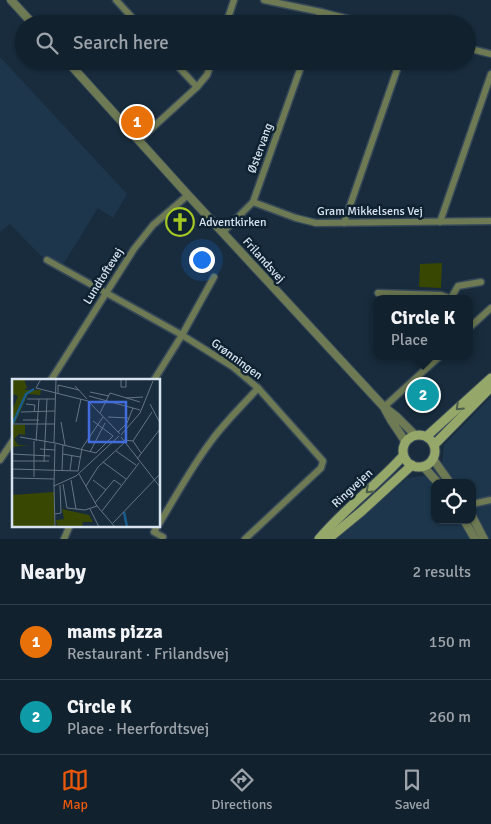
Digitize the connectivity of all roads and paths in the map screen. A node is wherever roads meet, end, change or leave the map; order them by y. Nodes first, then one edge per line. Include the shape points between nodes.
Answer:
1 (11, 0) edge
2 (116, 0) edge
3 (234, 0) edge
4 (264, 0) edge
5 (320, 12) junction
6 (25, 15) edge
7 (130, 15) edge
8 (229, 15) edge
9 (319, 15) edge
10 (332, 15) edge
11 (476, 50) edge
12 (491, 54) edge
13 (75, 70) edge
14 (181, 70) edge
15 (209, 70) edge
16 (300, 70) edge
17 (397, 70) edge
18 (491, 74) edge
19 (197, 87) junction
20 (139, 140) junction
21 (188, 194) junction
22 (253, 202) junction
23 (491, 221) edge
24 (440, 222) junction
25 (344, 223) junction
26 (223, 232) junction
27 (47, 260) dead end
28 (214, 277) dead end
29 (481, 282) dead end
30 (106, 292) junction
31 (378, 293) dead end
32 (402, 295) edge
33 (454, 295) edge
34 (491, 308) edge
35 (473, 323) edge
36 (182, 335) junction
37 (436, 360) edge
38 (491, 378) edge
39 (52, 379) edge
40 (155, 379) edge
41 (491, 387) edge
42 (258, 388) junction
43 (384, 407) junction
44 (415, 435) junction
45 (427, 436) junction
46 (406, 441) junction
47 (12, 442) edge
48 (434, 445) junction
49 (403, 456) junction
50 (433, 459) junction
51 (0, 460) edge
52 (412, 465) junction
53 (423, 466) junction
54 (434, 479) edge
55 (447, 479) edge
56 (491, 500) edge
57 (476, 503) edge
58 (160, 522) edge
59 (468, 524) edge
60 (475, 524) edge
61 (70, 526) edge
62 (157, 526) edge
63 (163, 537) dead end
64 (480, 538) edge
65 (64, 539) edge
66 (245, 539) edge
67 (319, 539) edge
68 (328, 539) edge

1 - 6 street
2 - 7 street
3 - 8 street
4 - 5 street
5 - 9 street
5 - 10 street
11 - 12 street
13 - 20 street, Frilandsvej
14 - 19 street
15 - 19 street
16 - 22 street, Østervang
17 - 25 street
18 - 24 street
19 - 20 street
20 - 21 street, Frilandsvej
21 - 26 street, Frilandsvej
21 - 30 street, Lundtoftevej via 153,225
22 - 25 street, Gram Mikkelsens Vej via 316,223
22 - 26 street, Østervang
23 - 24 street, Gram Mikkelsens Vej
24 - 25 street, Gram Mikkelsens Vej
26 - 43 street, Frilandsvej
27 - 30 street, Grønningen
28 - 36 street
29 - 33 street via 458,286
30 - 36 street, Grønningen
30 - 39 street, Lundtoftevej
31 - 32 street
34 - 35 street
36 - 40 street
36 - 42 street, Grønningen via 233,367
37 - 43 street
38 -> 45 main road
41 - 48 main road
42 - 58 street via 211,440
42 - 66 street, Grønningen via 323,461 321,468
43 - 44 street, Frilandsvej
43 - 46 street, Frilandsvej
44 - 45 main road
44 - 46 main road
45 - 48 main road
46 - 49 main road
47 - 51 street
48 - 50 main road
49 - 52 main road
49 -> 67 main road, Ringvejen
50 - 53 main road
50 - 55 street
52 - 53 main road
52 - 68 main road, Ringvejen
53 - 54 street
56 - 57 street
59 - 64 street
60 - 64 street
61 - 65 street
62 - 63 street via 154,532

